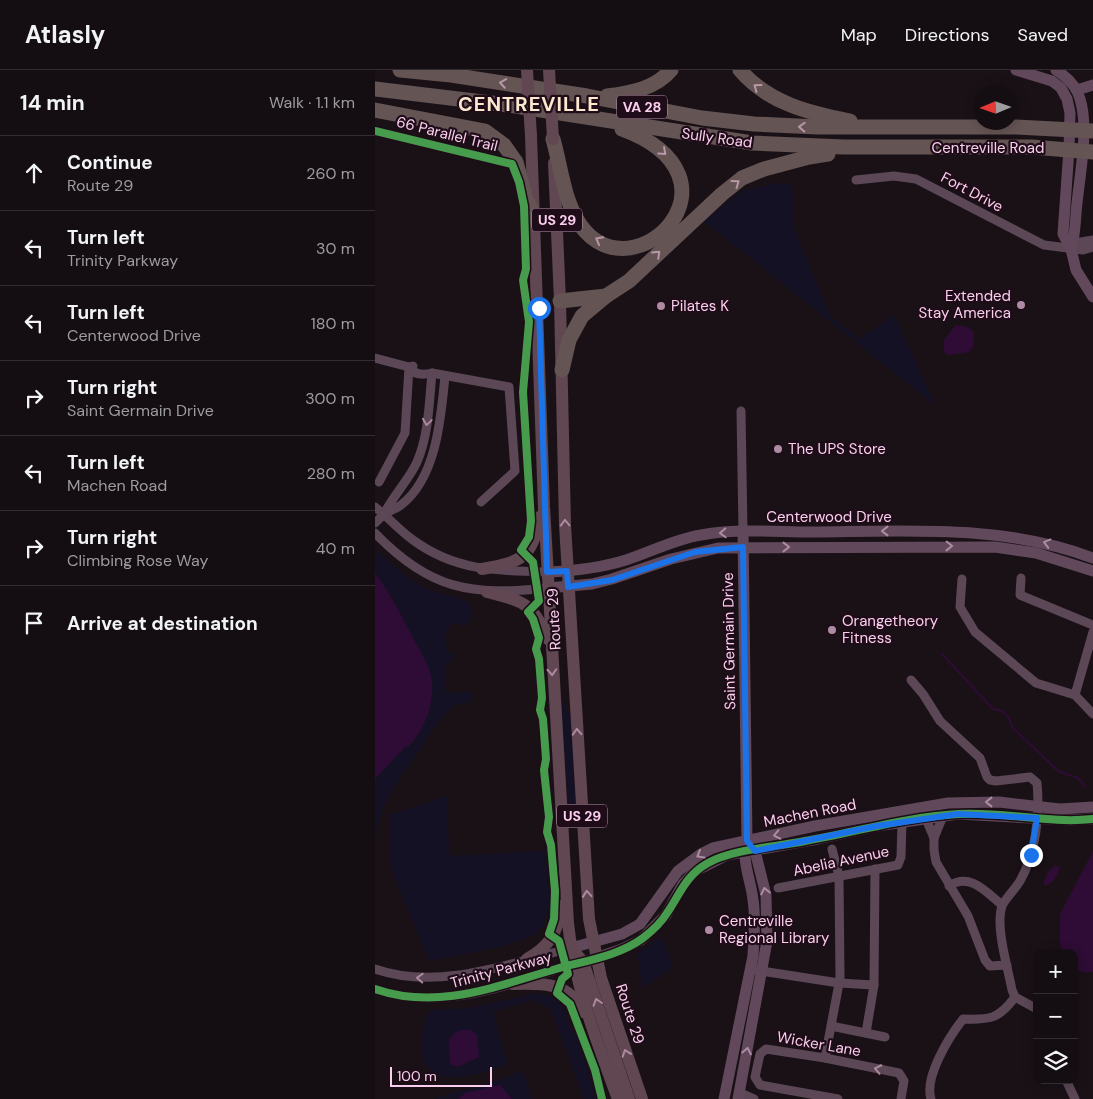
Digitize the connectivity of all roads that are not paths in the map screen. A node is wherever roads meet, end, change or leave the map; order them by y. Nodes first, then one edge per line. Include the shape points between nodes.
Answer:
1 (400, 70) edge
2 (527, 70) edge
3 (549, 70) edge
4 (671, 70) edge
5 (740, 70) edge
6 (1015, 70) edge
7 (1056, 70) edge
8 (1093, 85) edge
9 (375, 89) edge
10 (1077, 90) junction
11 (587, 96) junction
12 (375, 110) edge
13 (588, 117) junction
14 (886, 127) junction
15 (1082, 130) edge
16 (553, 139) junction
17 (882, 148) junction
18 (1081, 150) edge
19 (856, 180) dead end
20 (535, 218) junction
21 (1093, 240) edge
22 (1093, 247) edge
23 (1071, 249) junction
24 (606, 296) junction
25 (1093, 297) edge
26 (538, 299) junction
27 (560, 301) junction
28 (375, 358) edge
29 (409, 367) junction
30 (562, 370) junction
31 (432, 374) junction
32 (445, 376) junction
33 (741, 412) dead end
34 (379, 482) dead end
35 (481, 502) dead end
36 (375, 507) edge
37 (544, 507) junction
38 (384, 514) junction
39 (375, 523) edge
40 (743, 532) junction
41 (375, 533) edge
42 (743, 547) junction
43 (1093, 558) edge
44 (481, 569) junction
45 (567, 571) junction
46 (1093, 571) edge
47 (547, 572) junction
48 (962, 578) dead end
49 (1021, 578) dead end
50 (568, 587) junction
51 (548, 588) junction
52 (487, 592) junction
53 (1093, 626) edge
54 (1093, 632) edge
55 (551, 645) junction
56 (911, 680) dead end
57 (1075, 696) junction
58 (1093, 714) edge
59 (1093, 807) edge
60 (1037, 812) junction
61 (943, 816) junction
62 (926, 819) junction
63 (1093, 819) edge
64 (902, 822) junction
65 (935, 838) junction
66 (748, 848) junction
67 (832, 849) dead end
68 (875, 869) junction
69 (564, 871) junction
70 (839, 876) junction
71 (949, 886) junction
72 (778, 888) dead end
73 (1003, 905) junction
74 (593, 943) junction
75 (571, 948) junction
76 (527, 958) junction
77 (584, 961) junction
78 (1007, 965) junction
79 (375, 969) edge
80 (750, 969) junction
81 (763, 971) junction
82 (513, 984) junction
83 (839, 984) junction
84 (874, 985) junction
85 (375, 990) edge
86 (1015, 997) junction
87 (1033, 1007) edge
88 (831, 1026) junction
89 (866, 1033) junction
90 (885, 1037) dead end
91 (596, 1038) junction
92 (825, 1058) junction
93 (1067, 1084) edge
94 (739, 1096) edge
95 (618, 1099) edge
96 (629, 1099) edge
97 (642, 1099) edge
98 (724, 1099) edge
99 (754, 1099) edge
100 (838, 1099) edge
101 (901, 1099) edge
102 (931, 1099) edge
103 (1075, 1099) edge

11 -> 1 highway, Sully Road / VA 28
2 - 20 main road, Route 29 / US 29, bridge
3 - 16 main road, Route 29 / US 29, bridge
4 - 11 highway via 646,88 621,94
14 -> 5 highway via 806,112 763,92
6 - 15 street via 1045,78 1061,88
7 - 10 street
8 - 10 street
9 - 13 highway, Sully Road / VA 28
10 - 15 street via 1082,105
14 -> 11 highway, Sully Road / VA 28 via 728,122
12 - 20 highway via 485,131 504,145 516,162
13 -> 16 highway via 651,142 676,166 681,203 660,237 628,248 614,247 589,236 573,210
13 - 17 highway, Sully Road / VA 28 via 743,142
14 - 15 highway, Centreville Road / VA 28
15 - 18 street
16 - 27 main road, Route 29 / US 29
17 - 18 highway, Centreville Road / VA 28
24 -> 17 highway via 629,281 699,214 743,178 809,157
18 - 23 street via 1063,234
19 - 23 street, Fort Drive via 894,176 916,179 1031,239 1055,248
20 - 26 main road, Route 29 / US 29
21 - 23 street via 1081,242
22 - 23 street, Fort Drive
23 - 25 street via 1076,270
24 - 27 highway
24 - 30 highway via 577,324 569,340
26 - 27 main road
26 - 37 main road, Route 29 / US 29
27 - 30 main road, Route 29 / US 29
28 - 29 street
29 - 31 street via 417,373
29 - 34 street via 405,434
45 -> 30 main road, Route 29 / US 29
31 - 32 street
31 -> 38 street via 428,421 417,463
32 - 35 street via 509,387 515,471
32 - 38 street via 438,437 426,471 402,505
33 - 40 street, Saint Germain Drive
36 - 38 street
37 - 44 main road via 529,551 506,564
37 - 47 main road, Route 29 / US 29
38 - 39 street
38 - 44 street via 428,550 446,560
40 - 42 street, Saint Germain Drive
43 -> 40 street, Centerwood Drive via 1038,541 979,532
40 -> 45 street, Centerwood Drive via 689,537 628,559
41 - 52 street via 402,559 425,574 451,585
42 -> 46 street, Centerwood Drive via 995,547 1036,553
42 - 50 street, Centerwood Drive via 695,552 612,580
42 - 66 street, Saint Germain Drive
44 - 47 street
45 - 47 street
45 - 50 main road, Route 29 / US 29
47 - 51 main road, Route 29 / US 29
48 - 57 street via 960,607 975,632 1036,683
49 - 53 street via 1020,595
50 - 51 street
74 -> 50 main road, Route 29 / US 29 via 583,844
51 - 52 street
51 - 55 main road, Route 29 / US 29
52 - 55 main road via 515,600 531,609
54 - 57 street
55 -> 69 main road, Route 29 / US 29
56 - 60 street via 940,721 980,758 987,777 996,782 1025,777 1034,779 1037,783
57 - 58 street
59 - 60 street, Machen Road
60 - 61 street, Machen Road
60 - 63 street, Machen Road via 1069,820
60 -> 66 street, Machen Road via 999,802 948,803
60 - 73 street via 1027,866
61 - 62 street, Machen Road
61 - 65 street
62 - 64 street, Machen Road
62 - 65 street
64 - 66 street, Machen Road
64 - 68 street, Abelia Avenue via 898,865
65 - 71 street via 936,862
66 -> 74 street, Machen Road via 713,848 701,854 670,880 640,924 622,934
66 - 77 street, Machen Road via 695,872 683,884 666,915 641,940
66 - 80 street, Saint Germain Drive via 754,905
81 -> 66 street, Saint Germain Drive via 767,903
67 - 70 street
68 - 70 street, Abelia Avenue
68 - 84 street
69 - 75 main road, Route 29 / US 29
69 - 76 main road via 557,928 550,942
70 - 72 street, Abelia Avenue
70 - 83 street
71 - 73 street via 957,881 971,881
71 - 78 street via 968,916 985,960 990,966
73 - 78 street
74 - 75 street, Machen Road
74 - 77 main road, Route 29 / US 29
75 - 76 street, Trinity Parkway
75 - 77 main road
76 -> 79 street, Trinity Parkway via 465,974 433,978 399,976
77 - 82 street, Trinity Parkway
77 - 91 main road, Route 29 / US 29
96 -> 77 main road
97 -> 77 main road, Route 29 / US 29
78 - 86 street
80 - 81 street
80 - 98 street, Saint Germain Drive
81 - 83 street
94 -> 81 street, Saint Germain Drive
82 - 85 street, Trinity Parkway via 431,999
82 - 91 main road via 551,984 566,991 580,1005
83 - 84 street
83 - 88 street
84 - 89 street
86 - 87 street
86 - 102 street via 1003,1012 981,1020 963,1019 929,1080
88 - 89 street
88 - 92 street
89 - 90 street
91 - 95 main road, Route 29 / US 29
92 - 100 street, Wicker Lane via 766,1049 760,1054 755,1077 760,1085
101 -> 92 street, Wicker Lane via 903,1081 899,1073
93 - 103 street
94 - 99 street

